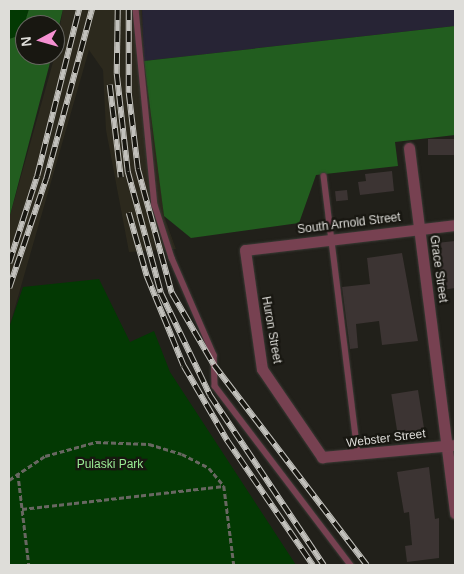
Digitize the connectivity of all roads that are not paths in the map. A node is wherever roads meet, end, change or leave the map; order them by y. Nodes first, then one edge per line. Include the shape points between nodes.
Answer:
1 (136, 9) edge
2 (409, 148) dead end
3 (324, 176) dead end
4 (455, 225) edge
5 (419, 230) junction
6 (331, 240) junction
7 (245, 250) joint
8 (451, 445) edge
9 (358, 456) junction
10 (322, 458) joint
11 (455, 513) edge
12 (351, 565) edge

1 - 12 lane via 155,205 172,258 214,355 215,386
2 - 5 street, Grace Street
3 - 6 lane
4 - 5 street, South Arnold Street
5 - 6 street, South Arnold Street
5 - 8 street, Grace Street
6 - 7 street, South Arnold Street
6 - 9 lane
7 - 10 street, Huron Street via 262,369
8 - 9 street, Webster Street
8 - 11 street, Grace Street
9 - 10 street, Webster Street

